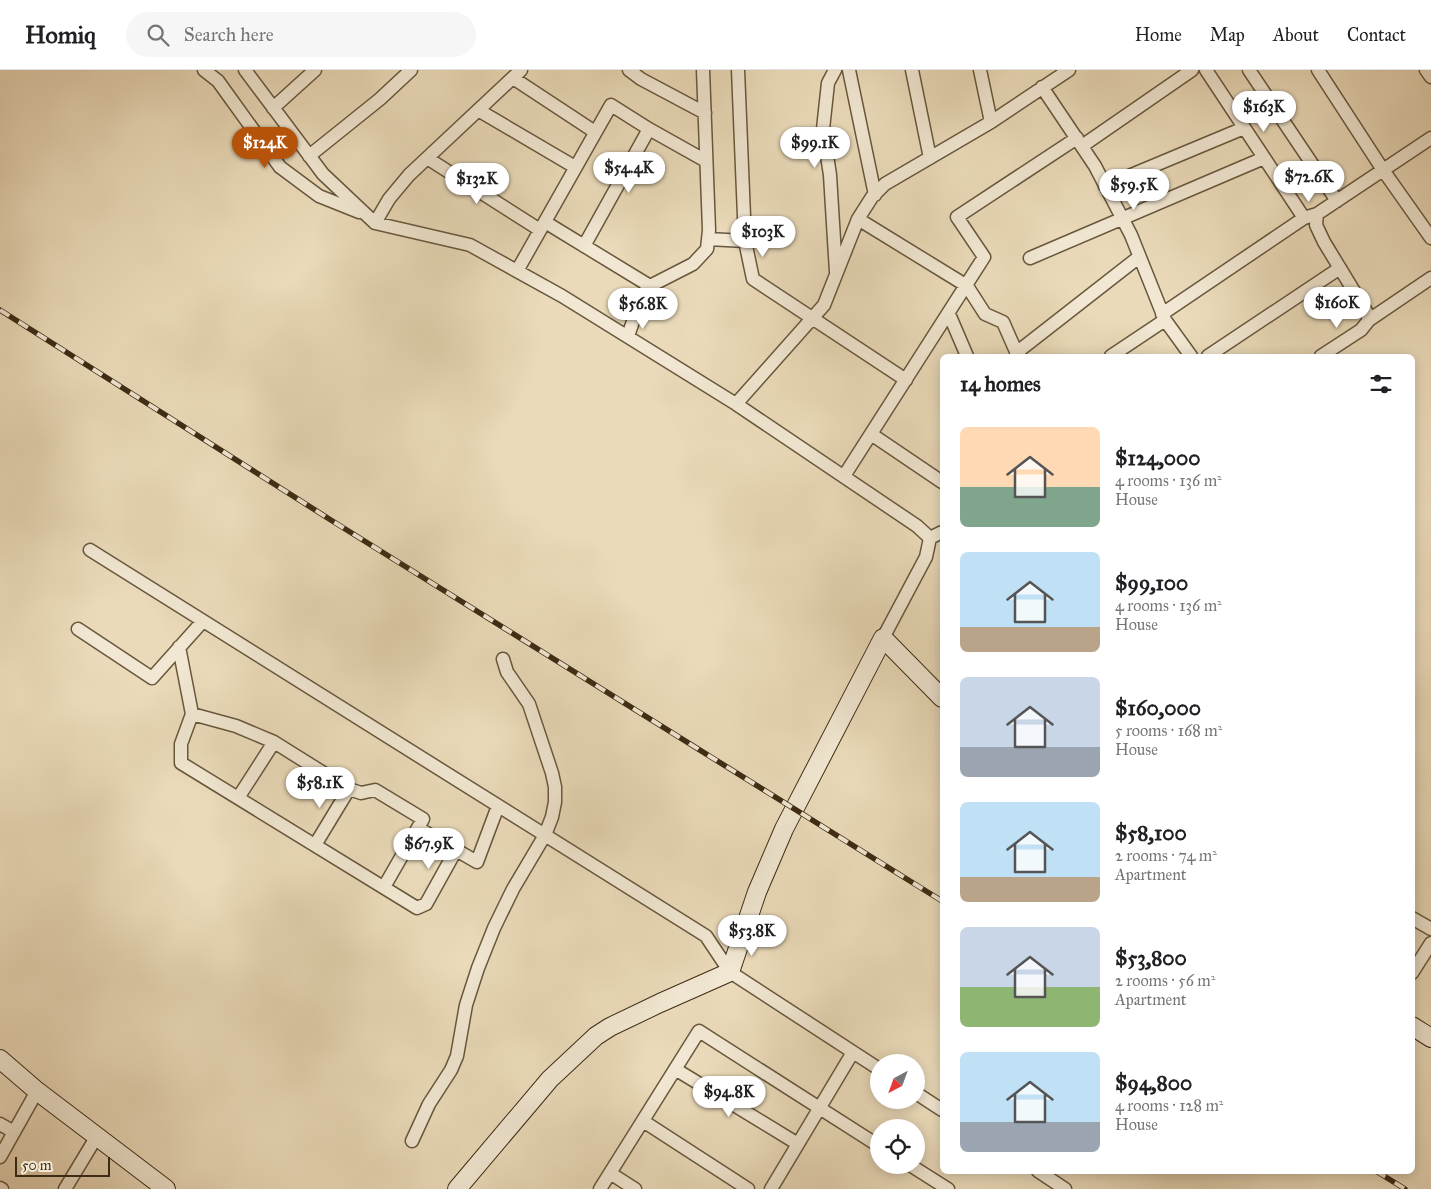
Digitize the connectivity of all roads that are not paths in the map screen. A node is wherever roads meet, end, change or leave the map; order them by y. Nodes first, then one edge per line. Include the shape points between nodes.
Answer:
1 (204, 70) edge
2 (245, 70) edge
3 (316, 70) edge
4 (411, 70) edge
5 (629, 70) edge
6 (703, 70) edge
7 (738, 70) edge
8 (835, 70) edge
9 (849, 70) edge
10 (912, 70) edge
11 (980, 70) edge
12 (1192, 70) edge
13 (1206, 70) edge
14 (1249, 70) edge
15 (1318, 70) edge
16 (1426, 70) edge
17 (1067, 71) edge
18 (517, 74) edge
19 (1431, 77) edge
20 (1042, 87) junction
21 (273, 108) junction
22 (478, 110) junction
23 (705, 113) junction
24 (991, 122) junction
25 (1244, 128) junction
26 (649, 129) junction
27 (595, 132) junction
28 (1431, 138) edge
29 (1080, 142) junction
30 (309, 156) junction
31 (427, 158) junction
32 (930, 158) junction
33 (1264, 158) junction
34 (706, 161) junction
35 (576, 167) junction
36 (1383, 170) junction
37 (1106, 186) junction
38 (874, 195) junction
39 (1337, 201) junction
40 (365, 214) junction
41 (1317, 214) junction
42 (1122, 218) junction
43 (1304, 218) junction
44 (858, 219) junction
45 (376, 223) junction
46 (543, 226) junction
47 (1431, 238) edge
48 (708, 239) junction
49 (745, 241) junction
50 (584, 246) junction
51 (1139, 257) junction
52 (1030, 258) dead end
53 (1340, 268) junction
54 (517, 271) junction
55 (836, 276) junction
56 (1431, 278) edge
57 (650, 286) junction
58 (967, 286) junction
59 (949, 314) junction
60 (1164, 317) junction
61 (813, 318) junction
62 (1369, 320) junction
63 (628, 336) junction
64 (965, 354) edge
65 (1017, 354) edge
66 (1018, 354) edge
67 (1114, 354) edge
68 (1190, 354) edge
69 (1211, 354) edge
70 (1328, 354) edge
71 (906, 380) junction
72 (736, 404) junction
73 (871, 434) junction
74 (844, 476) junction
75 (940, 481) edge
76 (940, 533) edge
77 (930, 538) junction
78 (90, 550) dead end
79 (203, 621) junction
80 (78, 629) dead end
81 (883, 638) junction
82 (179, 647) junction
83 (503, 659) dead end
84 (940, 696) edge
85 (192, 714) junction
86 (274, 742) junction
87 (349, 788) junction
88 (238, 798) junction
89 (498, 806) junction
90 (418, 828) junction
91 (545, 835) junction
92 (314, 844) junction
93 (456, 850) junction
94 (384, 887) junction
95 (1415, 920) edge
96 (1431, 929) edge
97 (1431, 943) edge
98 (1415, 968) edge
99 (730, 972) junction
100 (1415, 1028) edge
101 (1431, 1038) edge
102 (852, 1052) junction
103 (0, 1059) edge
104 (870, 1063) edge
105 (676, 1068) junction
106 (37, 1091) junction
107 (925, 1099) edge
108 (819, 1108) junction
109 (940, 1109) edge
110 (642, 1121) junction
111 (0, 1124) edge
112 (14, 1132) junction
113 (97, 1136) junction
114 (870, 1140) edge
115 (412, 1141) dead end
116 (798, 1144) junction
117 (0, 1157) edge
118 (610, 1173) junction
119 (924, 1174) edge
120 (1042, 1174) edge
121 (65, 1189) edge
122 (166, 1189) edge
123 (457, 1189) edge
124 (600, 1189) edge
125 (636, 1189) edge
126 (748, 1189) edge
127 (771, 1189) edge
128 (948, 1189) edge
129 (1065, 1189) edge

1 - 40 street via 218,81 280,167 319,196
2 - 21 street
3 - 21 street
4 - 30 street
5 - 23 street
6 - 23 street
7 - 49 street
8 - 55 street via 828,83 823,129 830,175
9 - 38 street
10 - 32 street
11 - 24 street
12 - 29 street
13 - 25 street
14 - 39 street
15 - 36 street
16 - 19 street
17 - 20 street
18 - 22 street
18 - 27 street
20 - 24 street
20 - 29 street
21 - 30 street
22 - 31 street
22 - 35 street
23 - 34 street
24 - 32 street
25 - 33 street
25 - 37 street
26 - 27 street via 611,105
26 - 34 street
26 - 50 street
27 - 35 street
28 - 36 street
29 - 37 street
29 - 58 street via 957,217 984,257
30 - 40 street
31 - 45 street via 389,199
31 - 46 street
32 - 38 street via 885,184
33 - 42 street
33 - 43 street
34 - 48 street
35 - 46 street
36 - 39 street
36 - 47 street
37 - 42 street
38 - 44 street
39 - 41 street
40 - 45 street
41 - 43 street
41 - 53 street via 1316,225
42 - 51 street
42 - 52 street
43 - 60 street
44 - 55 street
44 - 58 street
45 - 54 street via 470,245
46 - 50 street
46 - 54 street
48 - 49 street
48 - 57 street via 707,249 693,264
49 - 61 street via 753,279
50 - 57 street
51 - 60 street
51 - 66 street
53 - 62 street
53 - 69 street
54 - 63 street
55 - 61 street via 824,305
56 - 62 street
57 - 63 street via 642,295
58 - 59 street
58 - 65 street via 986,314 1003,322
59 - 64 street
59 - 71 street
60 - 67 street
60 - 68 street
61 - 71 street
61 - 72 street
62 - 70 street via 1361,330
63 - 72 street
71 - 73 street
72 - 74 street
73 - 74 street
73 - 75 street
74 - 77 street
76 - 77 street
77 - 81 street via 926,557
78 - 79 street
79 - 82 street
79 - 89 street
80 - 82 street via 152,678
81 - 84 street
81 - 99 street via 784,829 757,892
82 - 85 street
83 - 91 street via 507,672 529,704 556,787 554,810
85 - 86 street via 236,726
85 - 88 street via 182,744 181,763
86 - 87 street
86 - 88 street
87 - 90 street via 362,793 375,790 423,819
87 - 92 street
88 - 92 street
89 - 91 street
89 - 93 street via 477,862
90 - 93 street
90 - 94 street
91 - 99 street via 706,936
91 - 115 street via 494,928 466,1006 457,1056
92 - 94 street
93 - 94 street via 426,904 418,908
95 - 96 street
97 - 98 street
99 - 102 street
99 - 123 street via 596,1036 550,1079
100 - 101 street
102 - 104 street
102 - 108 street
103 - 106 street
105 - 108 street via 699,1031
105 - 110 street
105 - 116 street
106 - 112 street
106 - 113 street
107 - 109 street
108 - 114 street
108 - 116 street
110 - 118 street
110 - 126 street
111 - 112 street
112 - 117 street
113 - 121 street
113 - 122 street
116 - 127 street
118 - 124 street
118 - 125 street
119 - 128 street
120 - 129 street

